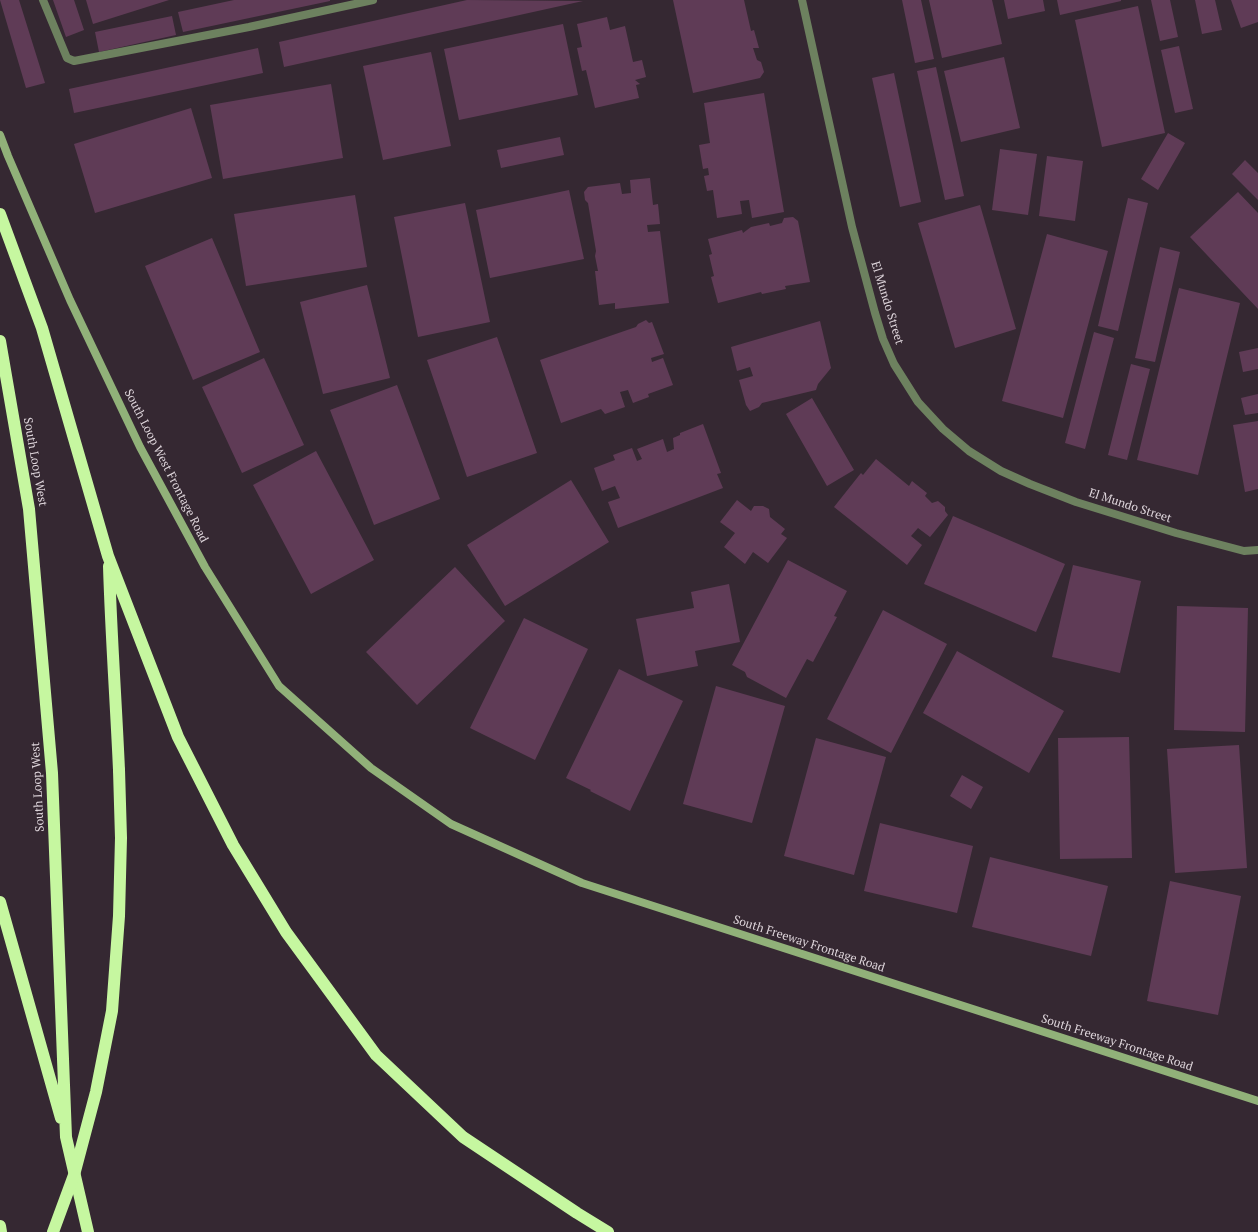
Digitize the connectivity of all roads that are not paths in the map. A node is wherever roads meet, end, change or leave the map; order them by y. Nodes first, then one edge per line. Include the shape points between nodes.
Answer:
1 (43, 0) edge
2 (373, 0) edge
3 (802, 0) edge
4 (0, 135) edge
5 (0, 214) edge
6 (0, 341) edge
7 (1258, 550) edge
8 (108, 556) junction
9 (371, 768) joint
10 (0, 902) edge
11 (1258, 1101) edge
12 (66, 1137) junction
13 (0, 1226) edge
14 (1, 1232) edge
15 (53, 1232) edge
16 (88, 1232) edge
17 (608, 1232) edge

1 - 2 street via 67,58 74,61
3 - 7 street, El Mundo Street via 852,226 877,320 894,364 918,402 969,451 1001,471 1030,484 1076,502 1176,533 1244,551
4 - 9 main road, South Loop West Frontage Road via 73,307 140,447 205,567 279,686
5 - 8 highway via 42,328
6 - 12 highway, South Loop West via 29,509 52,773
8 - 15 highway, bridge via 121,838 119,916 112,1011 94,1100 74,1175
8 - 17 highway via 178,737 233,845 286,932 376,1055 463,1136
9 - 11 main road, South Freeway Frontage Road via 451,824 582,883
10 - 12 highway
12 - 16 highway, South Loop West, bridge
13 - 14 highway

